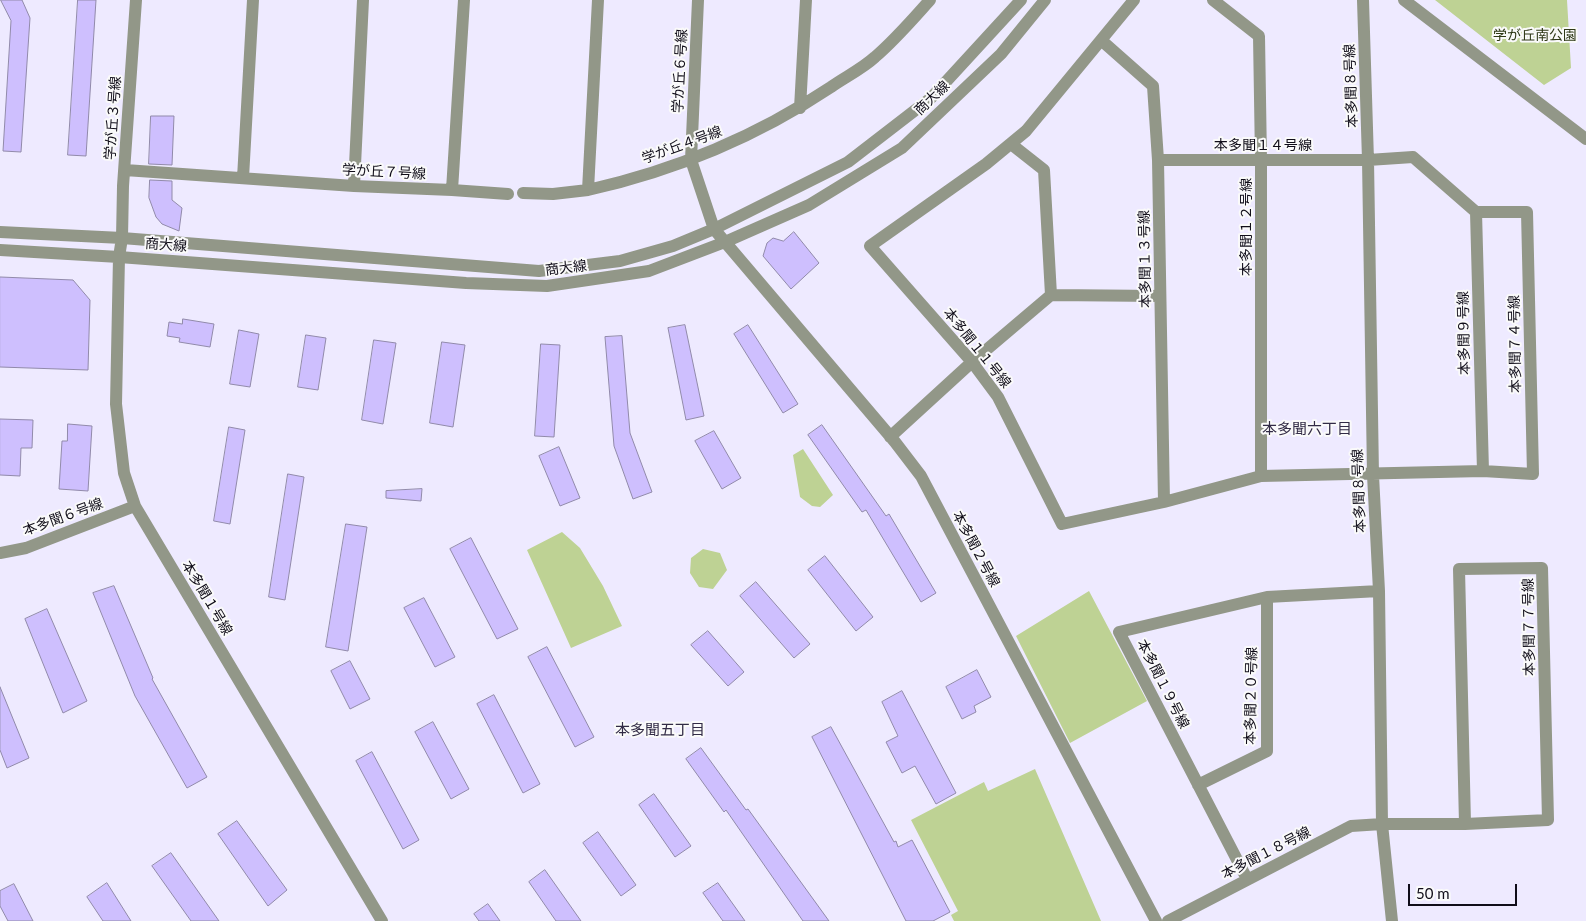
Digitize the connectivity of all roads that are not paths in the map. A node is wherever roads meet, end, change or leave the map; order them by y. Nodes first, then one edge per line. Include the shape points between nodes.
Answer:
1 (136, 0) edge
2 (253, 0) edge
3 (363, 0) edge
4 (464, 0) edge
5 (598, 0) edge
6 (698, 0) edge
7 (806, 0) edge
8 (930, 0) edge
9 (1021, 0) edge
10 (1045, 0) edge
11 (1134, 0) edge
12 (1213, 0) edge
13 (1363, 0) edge
14 (1404, 0) edge
15 (1101, 40) junction
16 (800, 108) junction
17 (1586, 139) edge
18 (1011, 144) junction
19 (691, 160) junction
20 (1158, 160) junction
21 (1261, 160) junction
22 (1368, 160) junction
23 (125, 170) junction
24 (243, 178) junction
25 (354, 186) junction
26 (452, 190) junction
27 (588, 190) junction
28 (523, 193) dead end
29 (508, 194) dead end
30 (1476, 212) junction
31 (714, 229) junction
32 (0, 232) edge
33 (122, 238) junction
34 (724, 242) junction
35 (0, 250) edge
36 (118, 257) junction
37 (1051, 295) junction
38 (1160, 296) junction
39 (972, 362) junction
40 (890, 437) junction
41 (1483, 471) junction
42 (1373, 475) junction
43 (1261, 476) junction
44 (1164, 502) junction
45 (135, 506) junction
46 (0, 553) edge
47 (1379, 591) junction
48 (1267, 597) junction
49 (1198, 785) junction
50 (1382, 824) junction
51 (1465, 824) junction
52 (1247, 879) junction
53 (382, 921) edge
54 (1156, 921) edge
55 (1168, 921) edge
56 (1392, 921) edge

1 - 23 street, 学が丘３号線
2 - 24 street
3 - 25 street
4 - 26 street
5 - 27 street
6 - 19 street, 学が丘６号線
7 - 16 street
8 - 16 street, 学が丘４号線 via 873,59
9 - 31 street, 商大線 via 931,98 848,162
10 - 34 street, 商大線 via 1000,54 902,148 809,205
11 - 15 street, 本多聞１１号線
12 - 21 street, 本多聞１２号線 via 1259,36
13 - 22 street, 本多聞８号線
14 - 17 street
15 - 18 street, 本多聞１１号線 via 1026,131
15 - 20 street, 本多聞１３号線 via 1153,86
16 - 19 street, 学が丘４号線 via 756,132
18 - 37 street via 1044,170
18 - 39 street, 本多聞１１号線 via 870,246
19 - 27 street, 学が丘４号線
19 - 31 street, 学が丘６号線
20 - 21 street, 本多聞１４号線
20 - 38 street, 本多聞１３号線
21 - 22 street, 本多聞１４号線
21 - 43 street, 本多聞１２号線
22 - 30 street via 1413,158
22 - 42 street, 本多聞８号線
23 - 24 street, 学が丘７号線
23 - 33 street, 学が丘３号線
24 - 25 street, 学が丘７号線
25 - 26 street, 学が丘７号線
26 - 29 street, 学が丘７号線
27 - 28 street, 学が丘４号線
30 - 41 street, 本多聞９号線
30 - 41 street, 本多聞７４号線 via 1526,212 1533,474
31 - 33 street, 商大線 via 673,246 620,261 539,271
31 - 34 street, 本多聞２号線
32 - 33 street, 商大線
33 - 36 street, 学が丘３号線
34 - 36 street, 商大線 via 649,271 547,286
34 - 40 street, 本多聞２号線
35 - 36 street, 商大線
36 - 45 street, 本多聞１号線 via 116,404 124,472
37 - 38 street
37 - 39 street
38 - 44 street, 本多聞１３号線
39 - 40 street
39 - 44 street, 本多聞１１号線 via 998,397 1062,524
40 - 54 street, 本多聞２号線 via 921,476
41 - 42 street
42 - 43 street, 本多聞１１号線
42 - 47 street, 本多聞８号線
43 - 44 street, 本多聞１１号線
45 - 46 street, 本多聞６号線 via 26,548
45 - 53 street, 本多聞１号線
47 - 48 street, 本多聞１９号線
47 - 50 street, 本多聞８号線
48 - 49 street, 本多聞２０号線 via 1267,751
48 - 49 street, 本多聞１９号線 via 1119,632
49 - 52 street, 本多聞１９号線
50 - 51 street, 本多聞７７号線
50 - 52 street, 本多聞１８号線 via 1351,826
50 - 56 street, 本多聞８号線
51 - 51 street, 本多聞７７号線 via 1548,820 1542,568 1459,569
52 - 55 street, 本多聞１８号線

